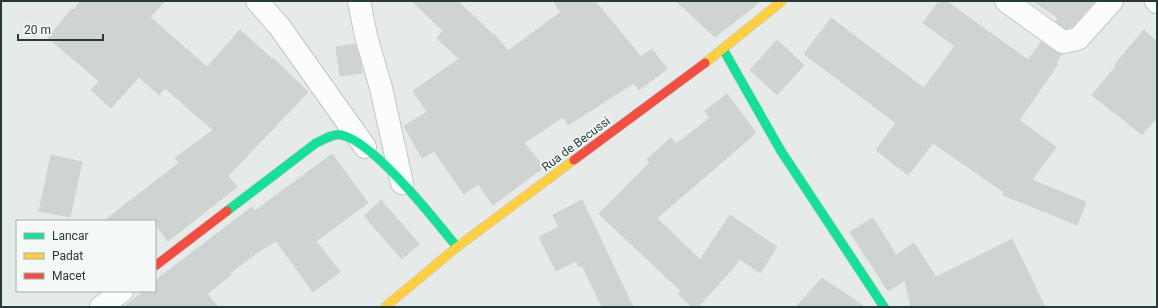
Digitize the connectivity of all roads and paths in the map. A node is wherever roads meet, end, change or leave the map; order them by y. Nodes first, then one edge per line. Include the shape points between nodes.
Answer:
1 (257, 1) edge
2 (359, 1) edge
3 (782, 1) edge
4 (1006, 1) edge
5 (1112, 1) edge
6 (724, 49) junction
7 (365, 147) junction
8 (402, 183) junction
9 (457, 247) junction
10 (156, 265) edge
11 (121, 292) edge
12 (101, 307) edge
13 (385, 307) edge
14 (884, 307) edge

1 - 7 street via 279,26
2 - 8 street
3 - 6 street, Rua de Becussi
4 - 5 street via 1063,42 1078,39
6 - 9 street, Rua de Becussi
6 - 14 street via 781,151
7 - 8 street
7 - 10 street via 340,134 316,143
8 - 9 street
9 - 13 street, Rua de Becussi
11 - 12 street

